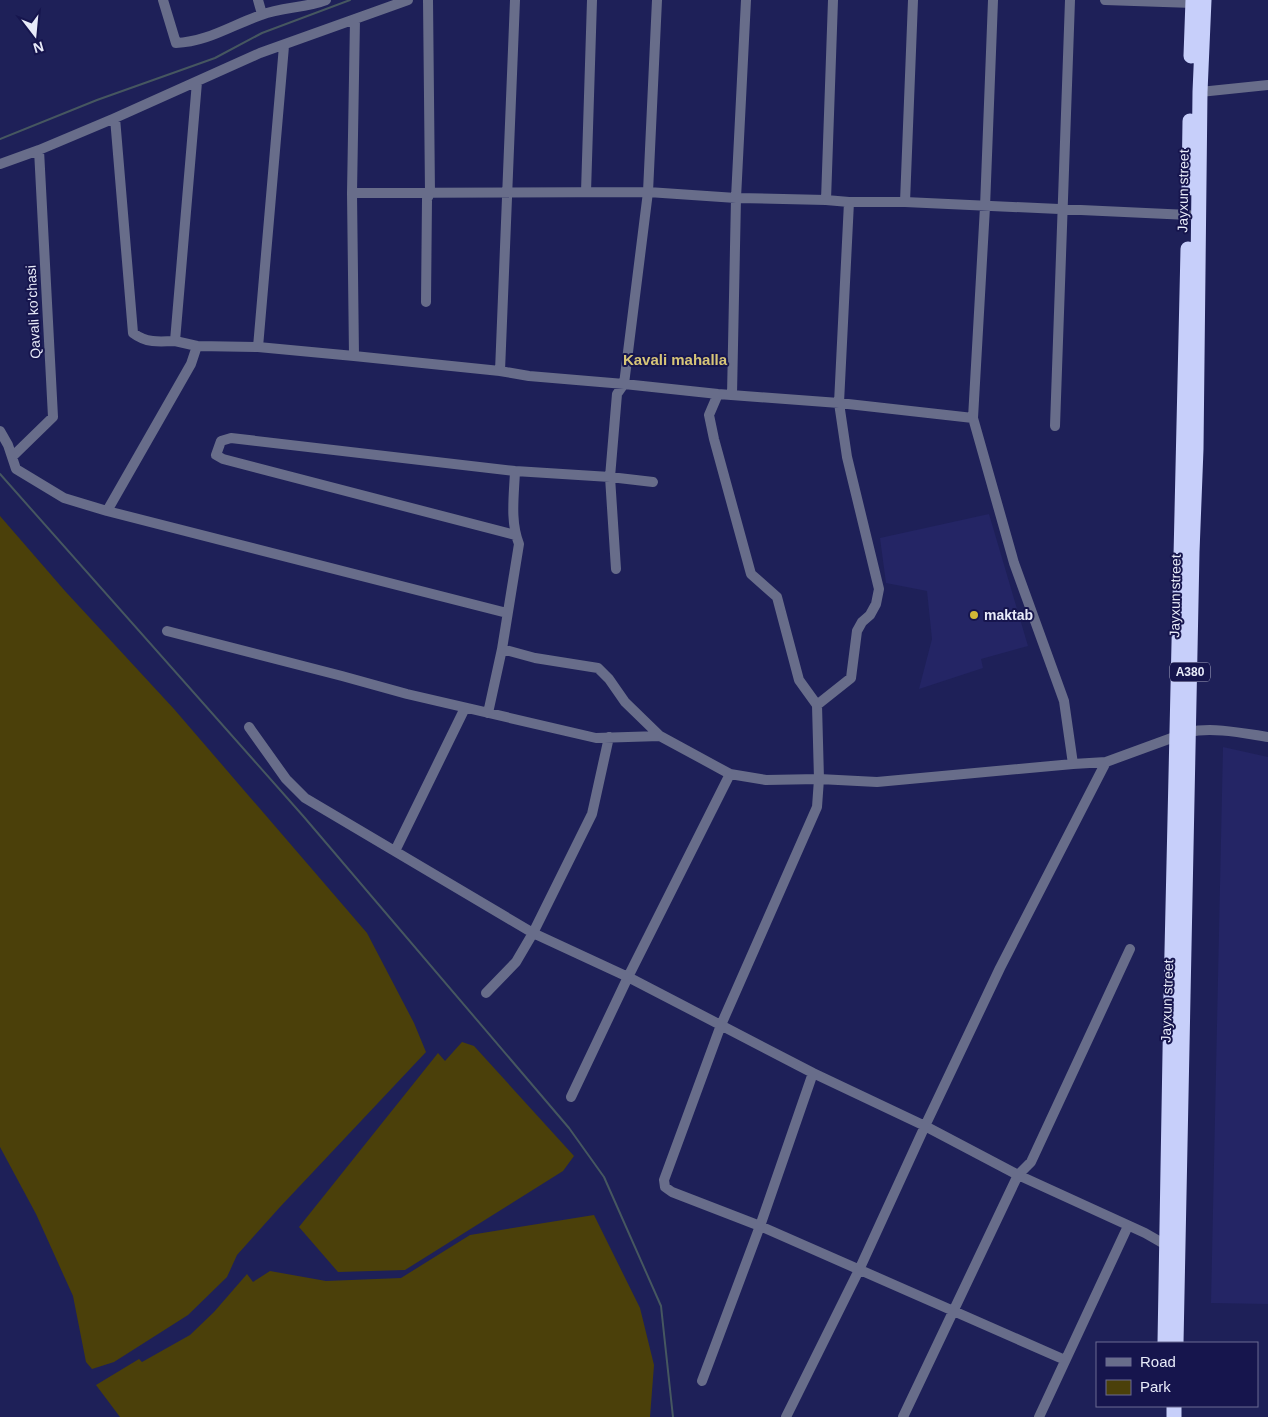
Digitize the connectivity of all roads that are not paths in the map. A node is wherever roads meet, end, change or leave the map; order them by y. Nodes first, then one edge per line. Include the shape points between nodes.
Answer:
1 (163, 0) edge
2 (258, 0) edge
3 (326, 0) edge
4 (408, 0) edge
5 (428, 0) edge
6 (515, 0) edge
7 (592, 0) edge
8 (657, 0) edge
9 (746, 0) edge
10 (833, 0) edge
11 (913, 0) edge
12 (993, 0) edge
13 (1070, 0) edge
14 (1105, 0) edge
15 (1197, 1) edge
16 (262, 14) junction
17 (355, 19) junction
18 (284, 46) junction
19 (197, 82) junction
20 (1268, 85) edge
21 (1200, 92) junction
22 (115, 118) junction
23 (38, 150) junction
24 (0, 164) edge
25 (508, 192) junction
26 (586, 192) junction
27 (648, 192) junction
28 (352, 193) junction
29 (430, 193) junction
30 (736, 198) junction
31 (826, 200) junction
32 (849, 202) junction
33 (905, 202) junction
34 (985, 207) junction
35 (1062, 210) junction
36 (1188, 215) junction
37 (426, 302) dead end
38 (174, 342) junction
39 (197, 346) junction
40 (258, 347) junction
41 (354, 356) junction
42 (500, 371) junction
43 (624, 384) junction
44 (718, 394) junction
45 (732, 395) junction
46 (839, 403) junction
47 (973, 418) junction
48 (1054, 426) dead end
49 (0, 431) edge
50 (13, 456) junction
51 (516, 471) junction
52 (610, 477) junction
53 (653, 482) dead end
54 (107, 511) junction
55 (515, 534) junction
56 (616, 569) dead end
57 (507, 613) junction
58 (167, 632) dead end
59 (502, 649) junction
60 (817, 705) junction
61 (465, 708) junction
62 (488, 713) junction
63 (249, 728) dead end
64 (1183, 735) junction
65 (660, 736) junction
66 (609, 737) junction
67 (1268, 737) edge
68 (1106, 762) junction
69 (1074, 764) junction
70 (730, 774) junction
71 (819, 779) junction
72 (395, 851) junction
73 (533, 933) junction
74 (1130, 949) dead end
75 (628, 977) junction
76 (486, 993) dead end
77 (721, 1026) junction
78 (813, 1073) junction
79 (571, 1097) dead end
80 (925, 1126) junction
81 (1018, 1174) junction
82 (760, 1226) junction
83 (1128, 1226) junction
84 (1166, 1245) junction
85 (859, 1270) junction
86 (952, 1310) junction
87 (1165, 1342) edge
88 (1176, 1342) edge
89 (1065, 1360) junction
90 (702, 1381) dead end
91 (786, 1417) edge
92 (903, 1417) edge
93 (1039, 1417) edge

1 - 16 street via 176,43 209,37
2 - 16 street
3 - 16 street
4 - 17 street
5 - 29 street
6 - 25 street
7 - 26 street
8 - 27 street
9 - 30 street
10 - 31 street
11 - 33 street
12 - 34 street
13 - 35 street
14 - 15 street
15 - 21 highway, Jayxun street / A380
15 - 36 highway, Jayxun street / A380
17 - 18 street
17 - 28 street
18 - 19 street
18 - 40 street
19 - 22 street
19 - 38 street
20 - 21 street
21 - 64 highway, Jayxun street / A380 via 1196,449
22 - 23 street
22 - 38 street via 133,333 154,342
23 - 24 street
23 - 50 street, Qavali ko'chasi via 53,417
25 - 26 street
25 - 29 street
25 - 42 street
26 - 27 street
27 - 30 street
27 - 43 street
28 - 29 street
28 - 41 street
29 - 37 street via 427,199
30 - 31 street
30 - 45 street
31 - 32 street
32 - 33 street
32 - 46 street
33 - 34 street
34 - 35 street
34 - 47 street
35 - 36 street
35 - 48 street
36 - 64 highway, Jayxun street / A380
38 - 39 street
39 - 40 street
39 - 54 street via 191,364
40 - 41 street
41 - 42 street
42 - 43 street
43 - 44 street
43 - 52 street via 617,394
44 - 45 street
44 - 60 street via 709,415 751,574 776,597 799,680
45 - 46 street
46 - 47 street
46 - 60 street via 847,457 879,589 876,604 857,631 851,678
47 - 69 street via 1014,563 1064,701
49 - 50 street
50 - 54 street via 16,469 64,498
51 - 52 street
51 - 55 street
51 - 55 street via 231,438 221,441 216,455
52 - 53 street
52 - 56 street
54 - 57 street
55 - 57 street via 519,544
57 - 59 street
58 - 61 street
59 - 62 street
59 - 65 street via 598,668 625,702
60 - 71 street
61 - 62 street
61 - 72 street
62 - 66 street via 596,738
63 - 72 street via 286,780 305,798
64 - 67 street via 1199,730
64 - 68 street
64 - 84 highway, Jayxun street / A380
64 - 88 highway, Jayxun street / A380
65 - 66 street
65 - 70 street
66 - 73 street via 592,814
68 - 69 street
68 - 80 street via 1000,968
69 - 71 street via 877,782
70 - 71 street via 766,780
70 - 75 street
71 - 77 street via 817,807
72 - 73 street
73 - 75 street
73 - 76 street via 516,962
74 - 81 street via 1031,1162
75 - 77 street
75 - 79 street
77 - 78 street
77 - 82 street via 664,1180 665,1187
78 - 80 street
78 - 82 street
80 - 81 street
80 - 85 street
81 - 83 street
81 - 86 street
82 - 85 street
82 - 90 street
83 - 84 street
83 - 89 street
84 - 87 highway, Jayxun street / A380
85 - 86 street
85 - 91 street
86 - 89 street
86 - 92 street
89 - 93 street

